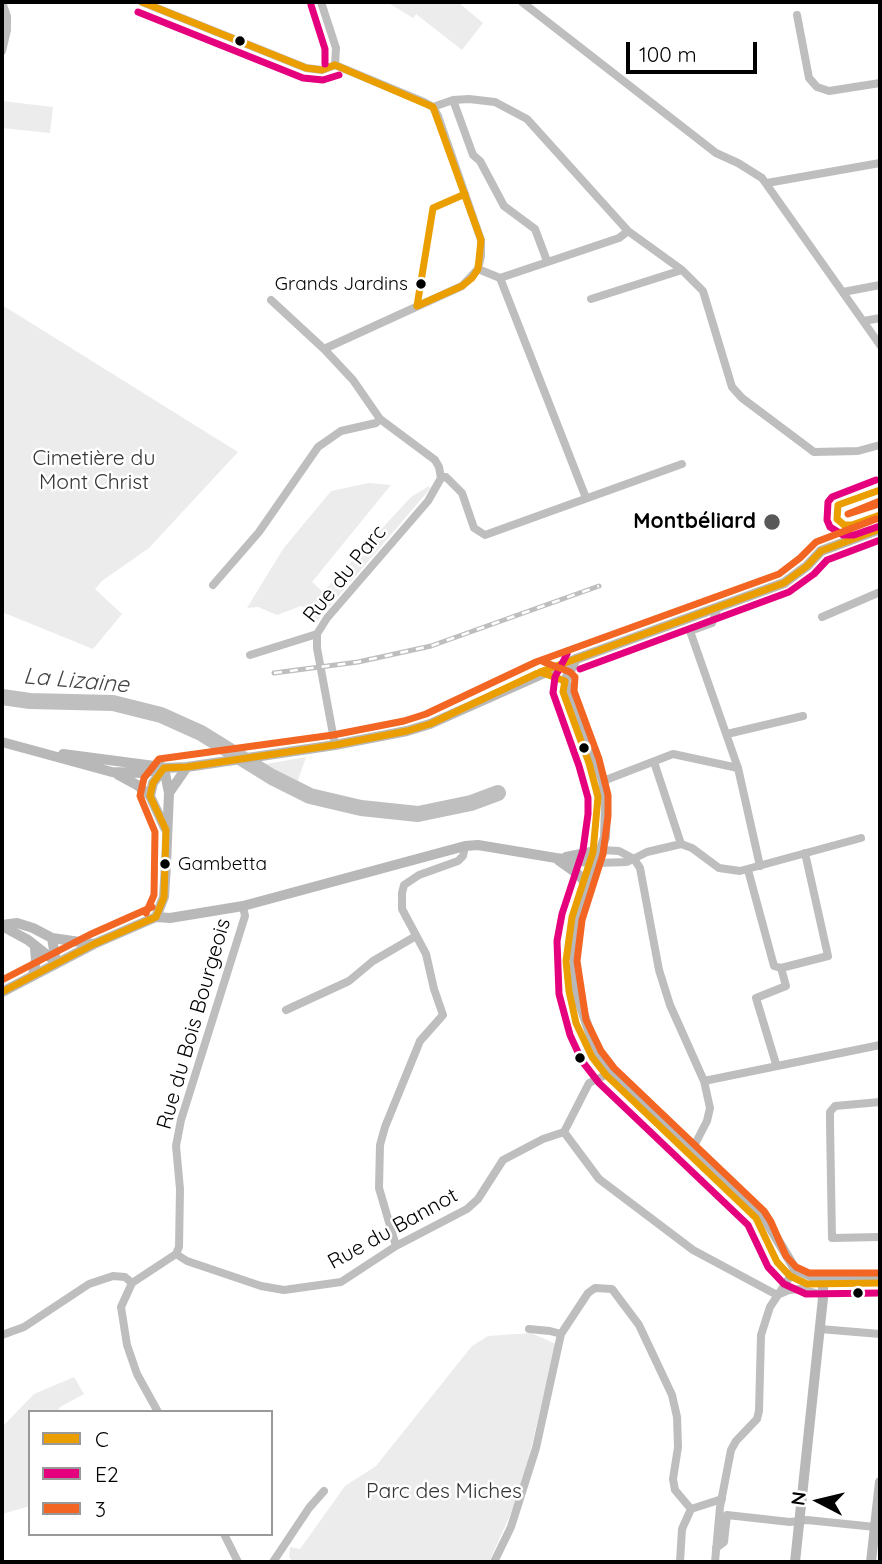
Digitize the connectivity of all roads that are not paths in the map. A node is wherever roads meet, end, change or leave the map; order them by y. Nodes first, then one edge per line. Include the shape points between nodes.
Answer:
1 (2, 2) edge
2 (142, 2) edge
3 (321, 2) edge
4 (522, 2) edge
5 (797, 15) dead end
6 (2, 51) edge
7 (335, 65) junction
8 (880, 83) edge
9 (453, 100) junction
10 (433, 107) junction
11 (880, 163) edge
12 (767, 183) junction
13 (628, 231) junction
14 (547, 261) junction
15 (478, 269) junction
16 (682, 270) junction
17 (500, 278) junction
18 (880, 285) edge
19 (843, 292) junction
20 (591, 299) dead end
21 (271, 300) dead end
22 (880, 318) edge
23 (863, 321) junction
24 (880, 345) edge
25 (324, 349) junction
26 (380, 419) junction
27 (880, 445) edge
28 (682, 464) dead end
29 (441, 478) junction
30 (586, 498) junction
31 (880, 529) edge
32 (212, 585) dead end
33 (880, 592) edge
34 (718, 607) junction
35 (822, 617) dead end
36 (317, 634) junction
37 (250, 655) dead end
38 (576, 659) junction
39 (540, 673) junction
40 (565, 681) junction
41 (803, 716) dead end
42 (727, 734) junction
43 (2, 742) edge
44 (335, 745) junction
45 (38, 751) junction
46 (654, 762) junction
47 (187, 767) junction
48 (164, 768) junction
49 (738, 768) junction
50 (112, 772) junction
51 (603, 781) junction
52 (169, 793) junction
53 (150, 796) junction
54 (166, 830) junction
55 (861, 838) dead end
56 (681, 844) junction
57 (465, 846) junction
58 (601, 850) junction
59 (805, 853) junction
60 (556, 858) junction
61 (634, 859) junction
62 (597, 863) junction
63 (760, 866) junction
64 (748, 870) junction
65 (589, 886) junction
66 (243, 906) junction
67 (156, 917) junction
68 (2, 925) edge
69 (416, 936) junction
70 (52, 938) junction
71 (94, 944) junction
72 (35, 948) junction
73 (56, 962) junction
74 (781, 968) junction
75 (33, 975) junction
76 (2, 992) edge
77 (286, 1010) dead end
78 (880, 1045) edge
79 (776, 1064) junction
80 (612, 1072) junction
81 (704, 1081) junction
82 (880, 1101) edge
83 (564, 1132) junction
84 (692, 1147) junction
85 (880, 1237) edge
86 (396, 1246) junction
87 (176, 1254) junction
88 (795, 1269) junction
89 (823, 1277) junction
90 (880, 1277) edge
91 (132, 1283) junction
92 (823, 1294) junction
93 (777, 1295) junction
94 (528, 1329) dead end
95 (820, 1329) junction
96 (561, 1334) junction
97 (880, 1334) edge
98 (2, 1335) edge
99 (157, 1410) edge
100 (880, 1482) edge
101 (324, 1491) dead end
102 (722, 1499) junction
103 (691, 1509) junction
104 (800, 1521) junction
105 (875, 1527) junction
106 (225, 1536) edge
107 (716, 1548) junction
108 (238, 1562) edge
109 (273, 1562) edge
110 (494, 1562) edge
111 (680, 1562) edge
112 (715, 1562) edge
113 (795, 1562) edge
114 (871, 1562) edge

1 - 6 street via 7,16
2 - 7 street via 306,68 322,70
3 - 7 street via 336,48
4 - 12 street via 716,153
5 - 8 street via 809,78 817,87 829,91
7 - 10 street
9 - 10 street
9 - 13 street via 495,102 527,119
9 - 14 street via 473,155 504,206 535,229
10 - 15 street via 481,240
11 - 12 street
12 - 19 street
13 - 14 street
13 - 16 street
14 - 17 street
15 - 17 street
15 - 25 street via 462,286
16 - 20 street
16 - 27 street via 703,291 732,387 743,398 814,452 858,451
17 - 30 street
18 - 19 street
19 - 23 street
21 - 25 street
22 - 23 street
23 - 24 street
25 - 26 street via 354,380
26 - 29 street via 435,460
26 - 32 street via 341,431 318,447 259,532
28 - 30 street
29 - 30 street via 446,477 462,493 474,528 485,535
29 - 36 street, Rue du Parc via 428,501
31 - 34 main road via 821,551 784,583
33 - 35 street
34 - 38 main road
34 - 42 street via 712,623 690,631
36 - 37 street
36 - 44 street, Rue du Parc
38 - 39 main road
38 - 40 main road
39 - 40 main road
39 - 44 main road via 430,724
40 - 51 main road
41 - 42 street
42 - 49 street
43 - 45 main road
44 - 47 main road
45 - 48 main road
45 - 50 main road
46 - 49 street via 673,754
46 - 51 street
46 - 56 street
47 - 48 main road
47 - 52 main road
48 - 50 main road
48 - 52 main road
48 - 53 main road
49 - 63 street
50 - 53 main road
51 - 58 main road via 606,825
52 - 54 main road
53 - 54 main road
54 - 67 main road via 164,897
55 - 59 street
56 - 61 street
56 - 64 street via 719,868
57 - 60 main road
57 - 66 main road
57 - 69 street via 458,861 404,885 402,909
58 - 60 main road
58 - 61 street via 619,851
58 - 62 main road
59 - 63 street
59 - 74 street via 828,956
60 - 62 main road
60 - 65 main road
61 - 62 street
61 - 81 street via 640,868 659,971
62 - 65 main road
63 - 64 street
64 - 74 street via 774,966
65 - 80 main road via 575,935 574,977 583,1021 594,1048
66 - 67 main road
66 - 87 street, Rue du Bois Bourgeois via 245,916 181,1120 176,1146 181,1238
67 - 71 main road
68 - 70 main road via 17,923
68 - 72 main road
69 - 77 street via 349,981
69 - 86 street via 426,954 443,1015 420,1041 380,1145 379,1188
70 - 71 main road
70 - 73 main road
71 - 73 main road
72 - 73 main road
72 - 75 main road
73 - 75 main road
74 - 79 street via 786,986 756,998
75 - 76 main road
78 - 79 street
79 - 81 street
80 - 83 street via 593,1079
80 - 84 main road
81 - 84 street via 710,1108
82 - 85 street via 835,1106 830,1112 832,1238
83 - 86 street, Rue du Bannot via 503,1160 467,1209
83 - 93 street via 599,1179 693,1250
84 - 88 main road via 762,1214
86 - 87 street, Rue du Bannot via 341,1282 284,1290
87 - 91 street
88 - 89 main road
88 - 93 street
89 - 90 main road
89 - 92 main road
91 - 98 street via 113,1276 89,1284 24,1327
91 - 99 street via 121,1307 122,1325 137,1374
92 - 93 street via 801,1289
92 - 95 main road
93 - 102 street via 761,1335 757,1419 731,1450
94 - 96 street
95 - 97 street
95 - 104 main road
96 - 103 street via 595,1288 612,1289 626,1307 671,1395 678,1447 673,1479 679,1498
96 - 110 street via 536,1448 511,1527
100 - 105 main road
101 - 109 street
102 - 103 street
102 - 107 street
103 - 111 street via 682,1529
104 - 105 street
104 - 107 street via 727,1515 724,1542
104 - 113 main road
105 - 114 main road
106 - 108 street
107 - 112 street

